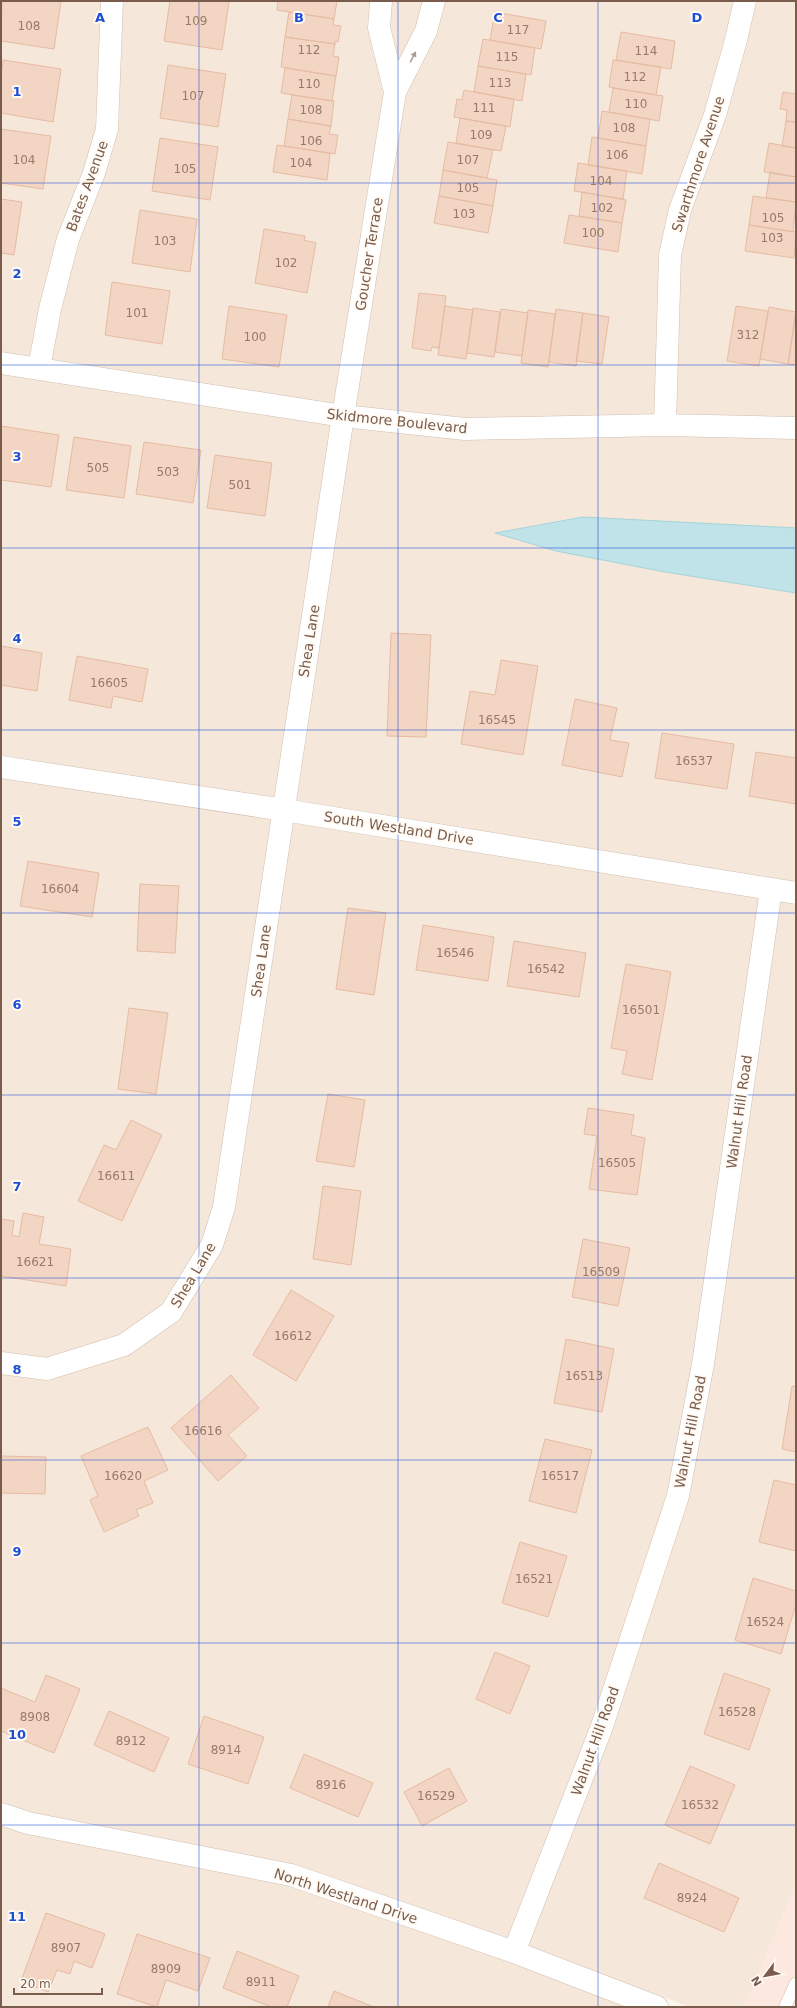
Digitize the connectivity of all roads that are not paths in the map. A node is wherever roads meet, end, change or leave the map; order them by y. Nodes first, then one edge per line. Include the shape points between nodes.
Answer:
1 (112, 1) edge
2 (381, 1) edge
3 (434, 1) edge
4 (745, 1) edge
5 (395, 92) junction
6 (1, 363) edge
7 (39, 368) junction
8 (343, 416) junction
9 (665, 425) junction
10 (796, 428) edge
11 (1, 767) edge
12 (284, 810) junction
13 (772, 889) junction
14 (796, 893) edge
15 (1, 1363) edge
16 (1, 1814) edge
17 (514, 1952) junction
18 (796, 1983) edge
19 (657, 2007) edge
20 (785, 2007) edge

1 - 7 street, Bates Avenue via 107,129 94,173 68,239 50,309
2 - 5 street, Goucher Terrace via 379,28
5 -> 3 street, Goucher Terrace via 426,31
4 - 9 street, Swarthmore Avenue via 715,115 680,210 670,255
5 - 8 street, Goucher Terrace
6 - 7 street, Skidmore Boulevard
7 - 8 street, Skidmore Boulevard
8 - 9 street, Skidmore Boulevard via 465,429
8 - 12 street, Shea Lane
9 - 10 street, Skidmore Boulevard
11 - 12 street, South Westland Drive
12 - 13 street, South Westland Drive
12 - 15 street, Shea Lane via 224,1207 212,1245 171,1312 124,1345 47,1369
13 - 14 street, South Westland Drive
13 - 17 street, Walnut Hill Road via 703,1364 678,1496 601,1729
16 - 17 street, North Westland Drive via 28,1823 291,1875
17 - 19 street, North Westland Drive
18 - 20 lane

